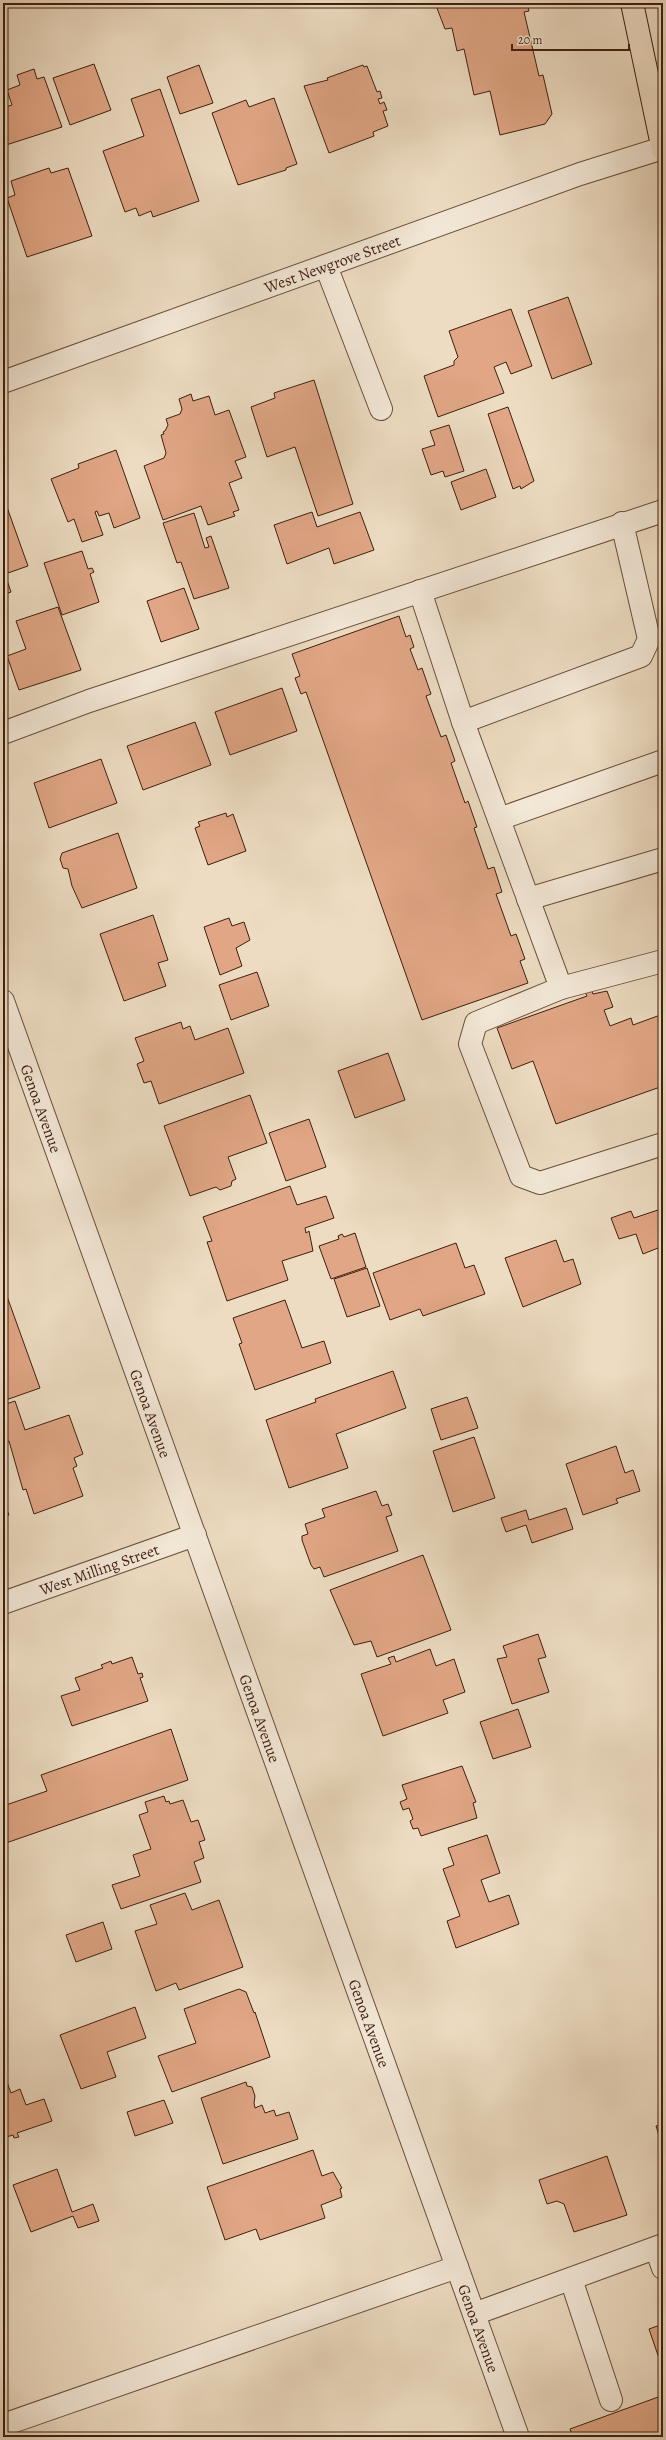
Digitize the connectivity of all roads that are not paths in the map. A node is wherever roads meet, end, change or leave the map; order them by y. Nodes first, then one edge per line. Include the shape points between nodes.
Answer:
1 (632, 3) edge
2 (663, 149) edge
3 (326, 266) junction
4 (3, 382) edge
5 (381, 409) dead end
6 (663, 511) edge
7 (622, 523) junction
8 (420, 591) junction
9 (464, 722) junction
10 (3, 733) edge
11 (663, 761) edge
12 (499, 819) junction
13 (663, 859) edge
14 (528, 899) junction
15 (663, 961) edge
16 (560, 988) junction
17 (3, 1000) edge
18 (663, 1144) edge
19 (195, 1535) junction
20 (3, 1603) edge
21 (661, 2254) edge
22 (457, 2267) junction
23 (570, 2278) junction
24 (474, 2314) junction
25 (611, 2400) dead end
26 (3, 2425) edge
27 (518, 2437) edge

1 - 2 main road
2 - 3 street, West Newgrove Street via 580,174
3 - 4 street, West Newgrove Street
3 - 5 street
6 - 7 street
7 - 8 street
7 - 9 street via 649,639 641,656
8 - 9 street
8 - 10 street via 89,701
9 - 12 street
11 - 12 street
12 - 14 street
13 - 14 street
14 - 16 street
15 - 16 street
16 - 18 street via 476,1023 470,1044 521,1176 540,1183
17 - 19 street, Genoa Avenue
19 - 20 street, West Milling Street
19 - 22 street, Genoa Avenue
21 - 23 street
22 - 24 street, Genoa Avenue
22 - 26 street
23 - 24 street
23 - 25 street
24 - 27 street, Genoa Avenue

